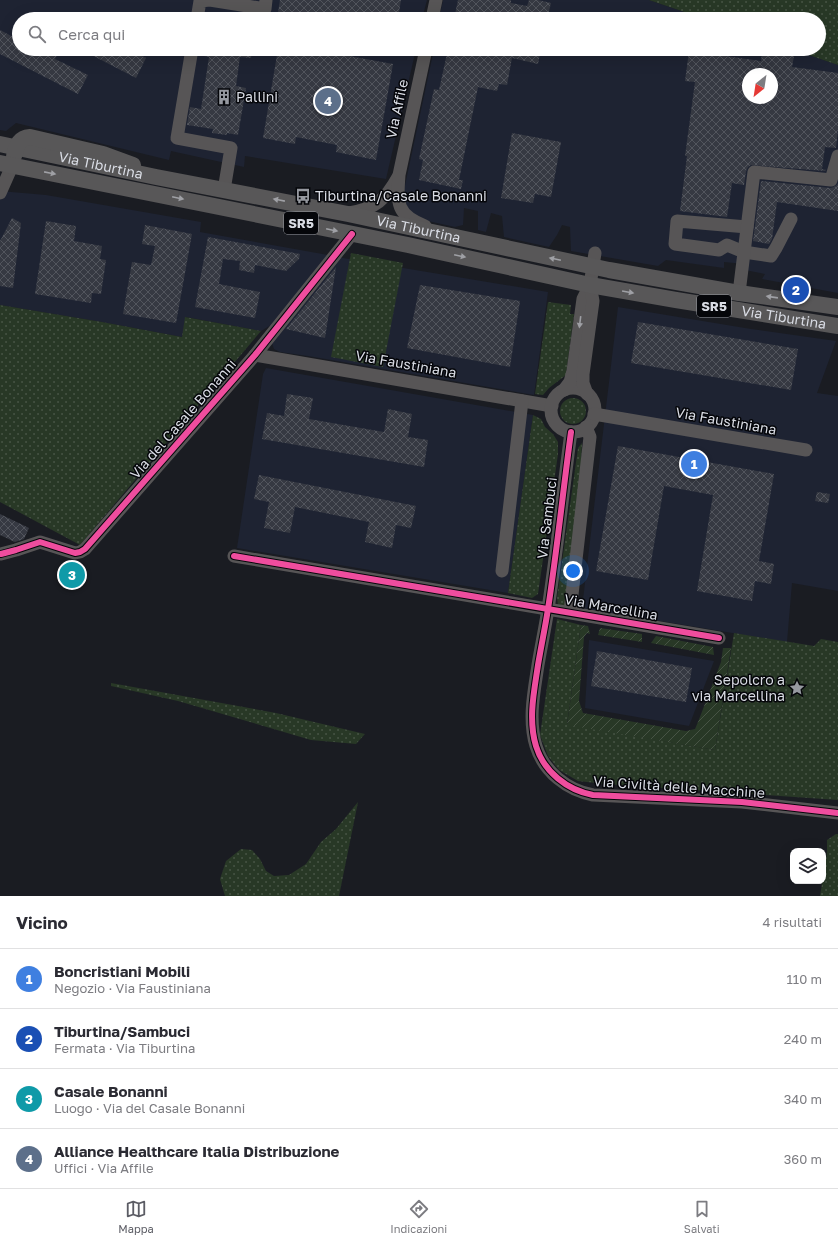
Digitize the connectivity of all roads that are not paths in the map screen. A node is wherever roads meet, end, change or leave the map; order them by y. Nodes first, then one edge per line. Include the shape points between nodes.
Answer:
1 (266, 0) edge
2 (436, 0) edge
3 (198, 12) edge
4 (433, 12) edge
5 (191, 56) edge
6 (424, 56) edge
7 (0, 144) edge
8 (17, 148) junction
9 (838, 156) edge
10 (6, 164) edge
11 (399, 175) junction
12 (224, 190) junction
13 (0, 192) edge
14 (348, 214) junction
15 (791, 219) dead end
16 (747, 227) junction
17 (352, 234) junction
18 (454, 237) junction
19 (744, 252) junction
20 (594, 260) junction
21 (590, 285) junction
22 (739, 293) junction
23 (838, 307) edge
24 (838, 326) edge
25 (255, 355) junction
26 (564, 390) junction
27 (587, 394) junction
28 (522, 401) junction
29 (552, 406) junction
30 (594, 414) junction
31 (586, 427) junction
32 (571, 432) junction
33 (806, 450) dead end
34 (1, 554) edge
35 (234, 556) dead end
36 (502, 571) dead end
37 (548, 608) junction
38 (570, 612) junction
39 (719, 638) dead end
40 (838, 814) edge

1 - 3 street via 265,9 210,0 200,1
2 - 4 street
5 - 12 street via 177,138 231,148
6 - 11 street, Via Affile
7 - 8 main road
8 - 10 main road
8 - 12 main road, Via Tiburtina via 22,138 33,138 109,155 156,177
9 - 16 street via 830,180 754,172
10 - 13 street
10 -> 17 main road, Via Tiburtina / SR5
11 - 14 street, Via Affile via 389,192 378,203
11 - 18 street, Via Affile via 398,200 406,216 414,222
14 -> 12 main road, Via Tiburtina
14 - 18 main road, Via Tiburtina
15 - 19 street via 771,256
16 - 19 street
16 - 19 street via 676,221 675,244 719,250 727,245
17 -> 21 main road, Via Tiburtina / SR5
17 - 25 street, Via del Casale Bonanni
20 -> 18 main road, Via Tiburtina
19 - 22 street
20 - 21 street
20 - 22 main road, Via Tiburtina
21 -> 24 main road, Via Tiburtina / SR5
21 -> 26 street via 583,299 573,370
21 - 27 street via 593,301 583,374
23 -> 22 main road, Via Tiburtina
25 - 28 street, Via Faustiniana
25 - 34 street, Via del Casale Bonanni via 82,551 75,553 40,542
26 - 27 street via 576,389
26 - 29 street via 554,398
27 - 30 street via 593,403
28 - 29 street, Via Faustiniana
28 - 36 street
29 - 32 street via 555,422 559,427
30 - 31 street
30 - 33 street, Via Faustiniana
31 - 32 street
31 - 38 street via 590,437
32 - 37 street, Via Sambuci
35 - 37 street, Via Marcellina
37 - 38 street, Via Marcellina
37 - 40 street, Via Civiltà delle Macchine via 532,702 532,723 541,757 561,782 579,791 599,796 731,801
38 - 39 street, Via Marcellina

